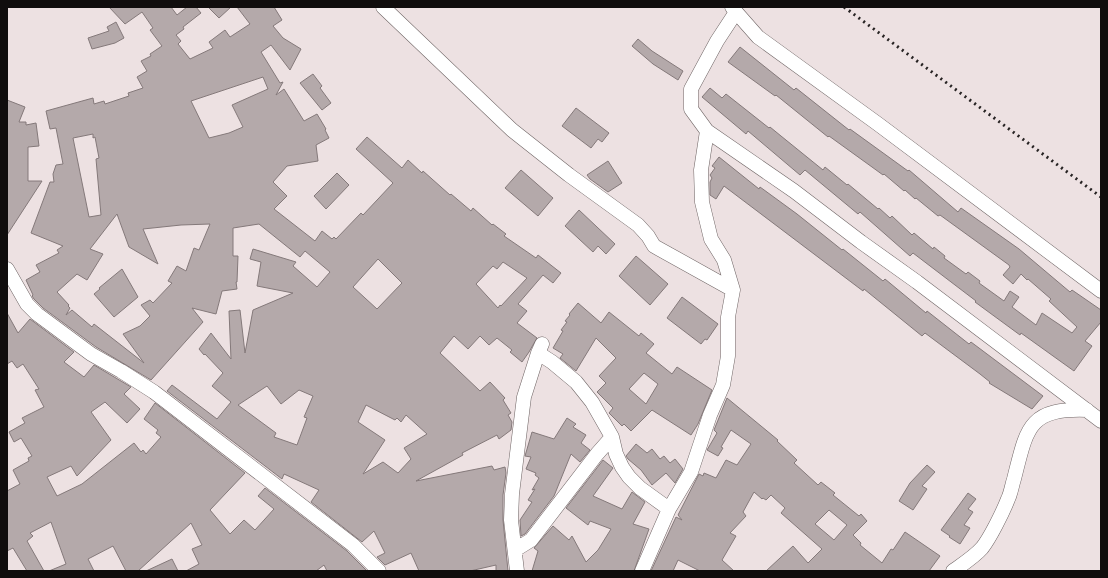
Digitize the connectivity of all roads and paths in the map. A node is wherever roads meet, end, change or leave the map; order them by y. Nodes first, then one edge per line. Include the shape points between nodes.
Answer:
1 (383, 7) edge
2 (734, 10) edge
3 (707, 131) junction
4 (7, 269) edge
5 (733, 290) junction
6 (1101, 291) edge
7 (1087, 410) junction
8 (1101, 421) edge
9 (612, 437) junction
10 (669, 509) junction
11 (515, 550) junction
12 (379, 571) edge
13 (517, 571) edge
14 (642, 571) edge
15 (954, 571) edge

1 - 5 street via 512,130 568,175 638,225 654,246
2 - 3 street via 691,89 691,109
2 - 6 street via 758,37
3 - 5 street via 701,170 702,202 711,239 724,260
3 - 7 street via 918,282
4 - 12 street via 27,304 37,314 91,354 154,392 353,545
5 - 10 street via 728,317 728,356 723,385 690,472
7 - 8 street
7 - 15 street via 1070,409 1046,414 1031,425 1009,498 996,523 982,547
9 - 10 street via 619,461 629,477
9 - 11 street via 531,540
9 - 11 street via 592,402 576,382 540,348 524,397 512,494 511,520
10 - 14 street
11 - 13 street

